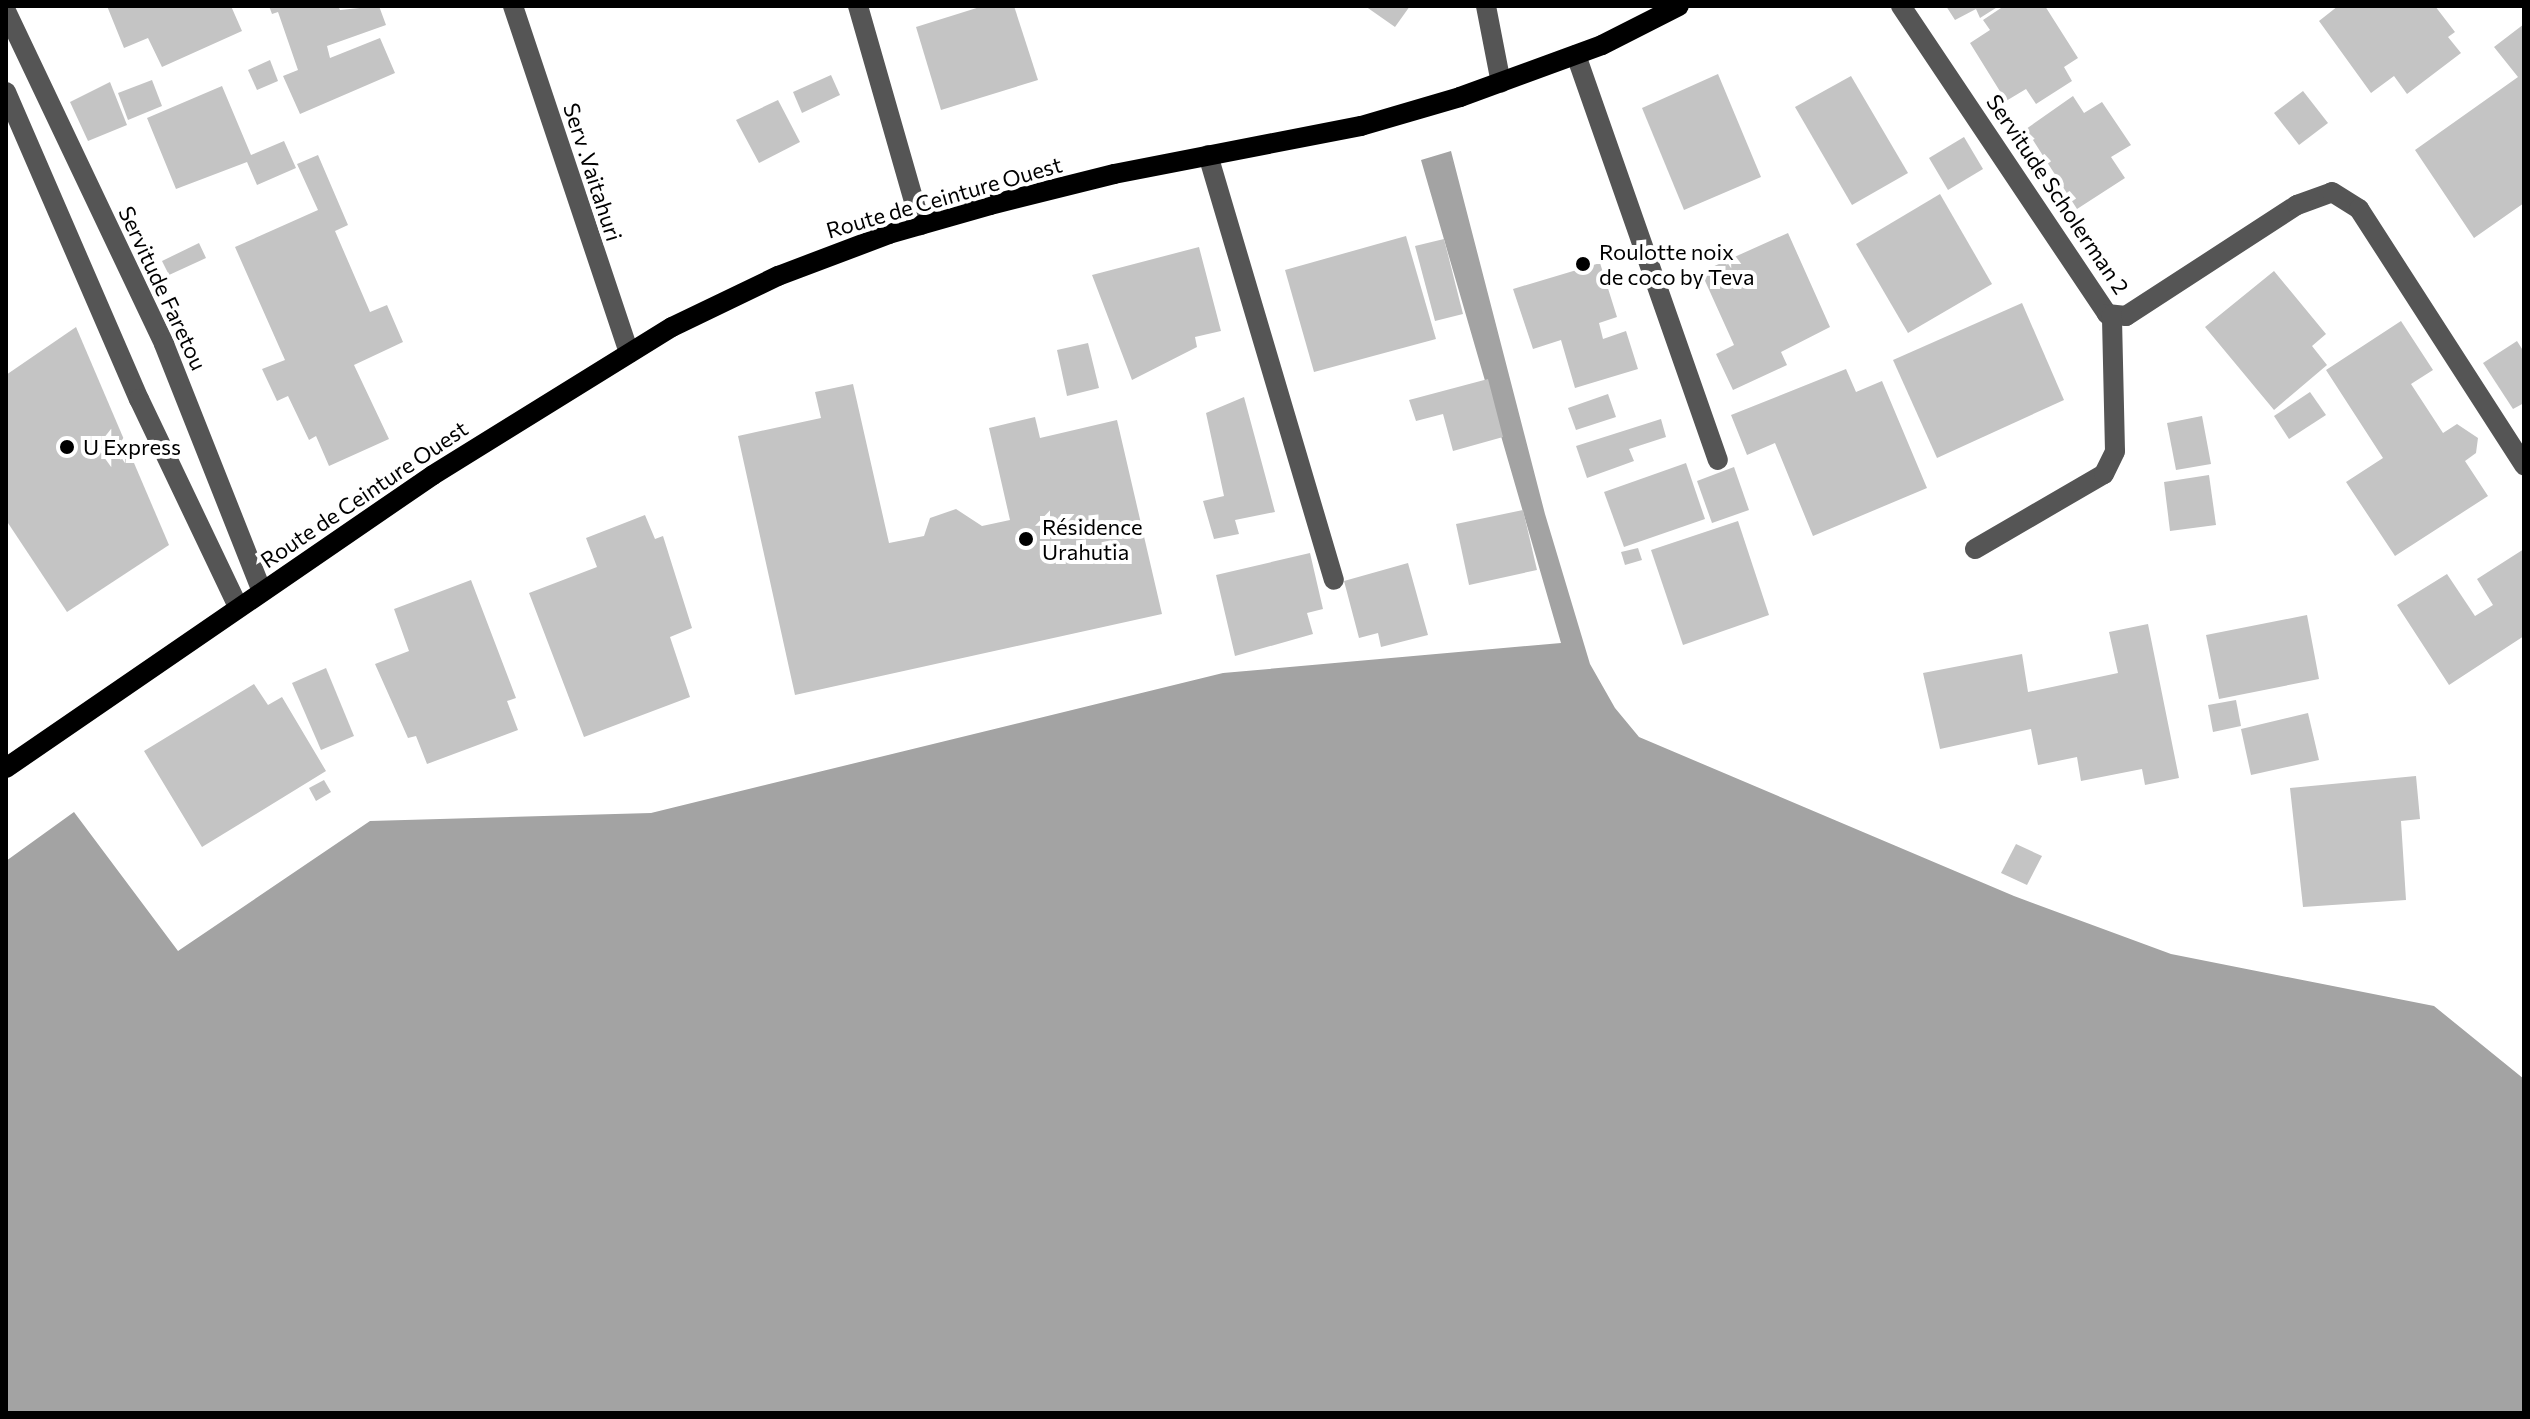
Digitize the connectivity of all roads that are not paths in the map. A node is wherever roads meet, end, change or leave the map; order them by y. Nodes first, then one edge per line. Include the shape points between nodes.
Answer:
1 (513, 6) edge
2 (858, 6) edge
3 (1486, 6) edge
4 (1679, 6) edge
5 (1901, 6) edge
6 (6, 11) edge
7 (1576, 55) junction
8 (1501, 83) junction
9 (6, 92) edge
10 (1208, 155) junction
11 (921, 225) junction
12 (2112, 315) junction
13 (629, 353) junction
14 (1718, 460) dead end
15 (2524, 465) edge
16 (1975, 549) dead end
17 (1334, 580) dead end
18 (262, 591) junction
19 (238, 607) junction
20 (6, 768) edge

1 - 13 street, Serv .Vaitahuri
2 - 11 street
3 - 8 street
4 - 7 main road, Route de Ceinture Ouest
5 - 12 street, Servitude Scholerman 2
6 - 18 street, Servitude Faretou via 164,344
7 - 8 main road, Route de Ceinture Ouest
7 - 14 street
8 - 10 main road, Route de Ceinture Ouest via 1361,126
9 - 19 street via 139,399
10 - 11 main road, Route de Ceinture Ouest
10 - 17 street
11 - 13 main road, Route de Ceinture Ouest via 778,276
12 - 15 street, Servitude Scholerman 2 via 2126,316 2297,205 2332,192 2359,209
12 - 16 street via 2115,451 2104,474
13 - 18 main road, Route de Ceinture Ouest via 433,475
18 - 19 main road, Route de Ceinture Ouest
19 - 20 main road, Route de Ceinture Ouest

